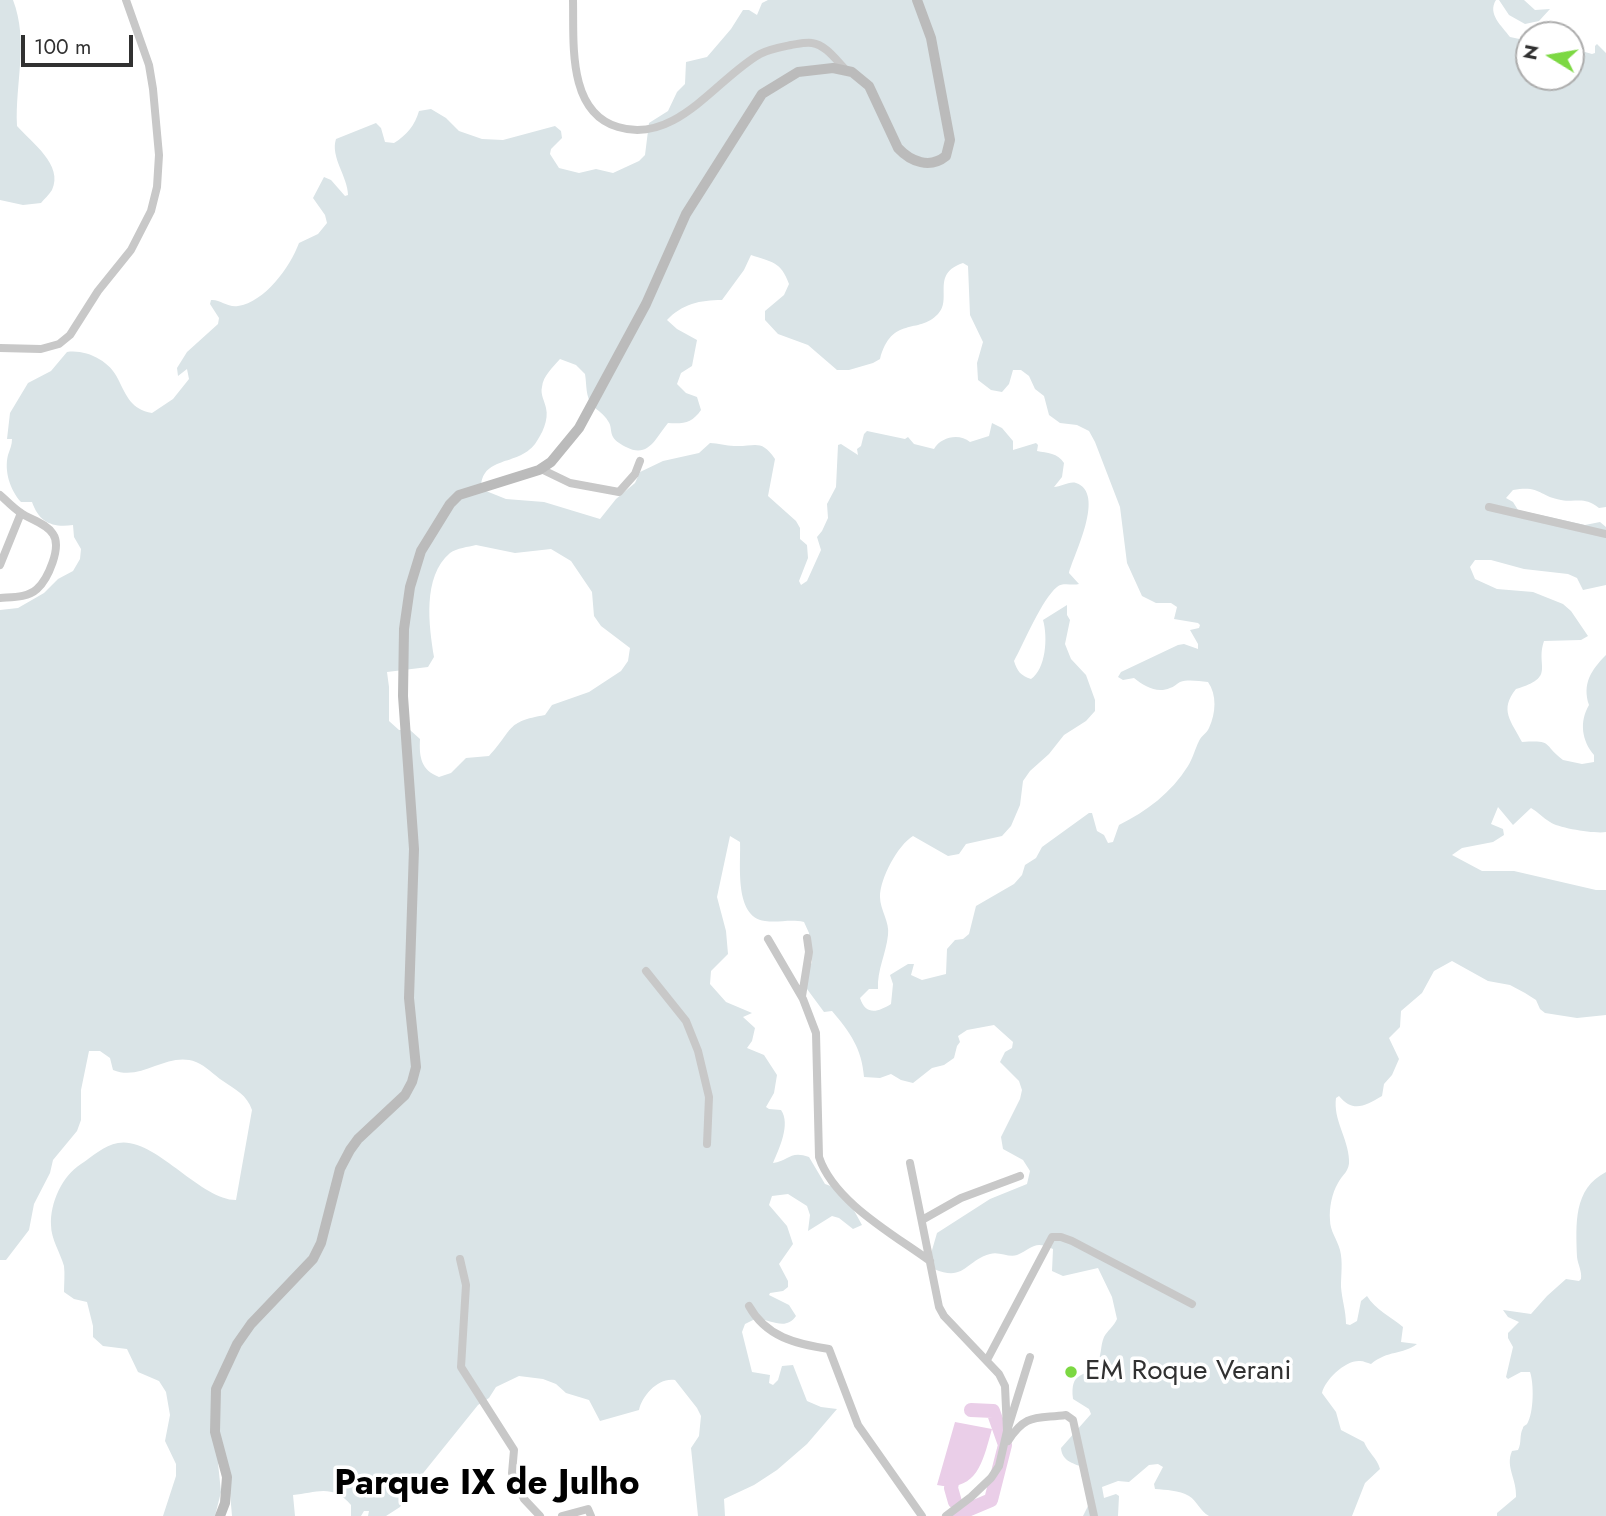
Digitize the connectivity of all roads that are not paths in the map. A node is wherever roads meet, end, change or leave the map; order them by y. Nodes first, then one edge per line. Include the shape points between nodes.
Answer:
1 (126, 0) edge
2 (573, 0) edge
3 (917, 0) edge
4 (845, 69) junction
5 (0, 348) edge
6 (640, 461) dead end
7 (541, 469) junction
8 (0, 495) edge
9 (1489, 507) dead end
10 (21, 513) junction
11 (1606, 534) edge
12 (0, 565) edge
13 (0, 598) edge
14 (807, 938) dead end
15 (768, 939) dead end
16 (646, 971) dead end
17 (802, 996) junction
18 (707, 1144) dead end
19 (910, 1163) dead end
20 (1020, 1176) dead end
21 (922, 1220) junction
22 (460, 1259) dead end
23 (930, 1261) junction
24 (1192, 1304) dead end
25 (749, 1306) dead end
26 (1030, 1357) dead end
27 (987, 1360) junction
28 (1007, 1431) junction
29 (1005, 1446) junction
30 (590, 1513) edge
31 (220, 1516) edge
32 (540, 1516) edge
33 (562, 1516) edge
34 (922, 1516) edge
35 (946, 1516) edge
36 (1094, 1516) edge

1 - 5 street via 153,89 159,155 151,211 131,250 70,335 41,349
2 - 4 street via 580,88 596,115 621,128 656,126 692,109 762,52 810,42 823,47
3 - 4 street via 931,38 950,140 946,156 932,164 904,154 869,86
4 - 7 street via 798,72 762,94 686,214 646,304 579,428
6 - 7 street via 620,492 570,483
7 - 31 street via 459,495 421,551 404,629 403,696 414,849 409,998 416,1067 405,1095 350,1150 313,1259 251,1324 216,1389 215,1432 227,1477
8 - 10 street
9 - 11 street
10 - 12 street
10 - 13 street via 54,534 56,551 37,589
14 - 17 street
15 - 17 street
16 - 18 street via 686,1021 698,1051 709,1097
17 - 23 street via 816,1033 823,1170 852,1204
19 - 21 street
20 - 21 street via 961,1198
21 - 23 street
22 - 32 street via 466,1285 461,1367 514,1450 512,1473 524,1499
23 - 27 street via 944,1316
24 - 27 street via 1061,1237 1052,1237
25 - 34 street via 772,1333 829,1349 858,1425
26 - 28 street
27 - 28 street via 1005,1386
28 - 29 street
29 - 35 street via 991,1478
29 - 36 street via 1024,1420 1066,1415 1073,1420
30 - 33 street

